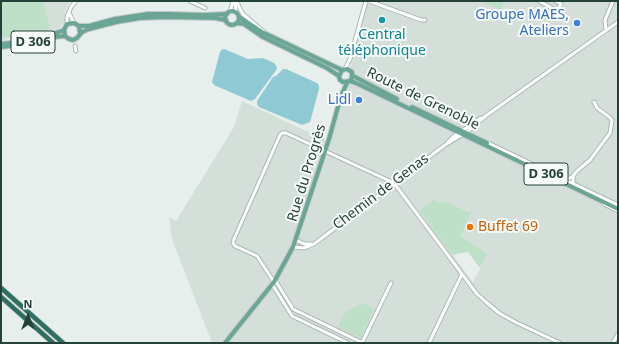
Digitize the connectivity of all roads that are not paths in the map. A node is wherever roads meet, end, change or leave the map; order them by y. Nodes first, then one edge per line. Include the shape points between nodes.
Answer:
1 (76, 1) edge
2 (190, 1) edge
3 (235, 1) edge
4 (366, 1) edge
5 (369, 1) edge
6 (539, 1) edge
7 (556, 1) edge
8 (613, 1) edge
9 (205, 8) dead end
10 (236, 12) junction
11 (69, 13) junction
12 (229, 13) junction
13 (239, 18) junction
14 (226, 20) junction
15 (425, 20) dead end
16 (618, 22) edge
17 (74, 23) junction
18 (237, 23) junction
19 (67, 24) junction
20 (79, 26) junction
21 (64, 30) junction
22 (606, 30) junction
23 (80, 33) junction
24 (269, 35) junction
25 (65, 36) junction
26 (1, 44) edge
27 (76, 46) dead end
28 (1, 47) edge
29 (76, 51) dead end
30 (350, 60) junction
31 (343, 70) junction
32 (351, 71) junction
33 (339, 76) junction
34 (353, 76) junction
35 (342, 81) junction
36 (349, 82) junction
37 (341, 96) junction
38 (594, 102) dead end
39 (462, 133) junction
40 (485, 141) junction
41 (325, 151) junction
42 (573, 176) junction
43 (566, 180) junction
44 (394, 183) junction
45 (573, 183) junction
46 (618, 208) edge
47 (296, 240) junction
48 (318, 240) junction
49 (293, 248) junction
50 (462, 274) junction
51 (274, 282) junction
52 (391, 283) dead end
53 (1, 288) edge
54 (1, 297) edge
55 (618, 334) edge
56 (54, 343) edge
57 (63, 343) edge
58 (224, 343) edge
59 (348, 343) edge
60 (362, 343) edge
61 (429, 343) edge
62 (560, 343) edge
63 (613, 343) edge

1 - 11 street
2 - 9 street
3 - 10 street
3 - 12 street
3 - 24 street via 244,14
4 - 30 street
5 - 15 street
6 - 7 street via 557,11 561,4
8 - 22 street via 605,20
10 - 12 main road
10 - 13 main road
11 - 17 street
11 - 19 street
12 - 14 main road
12 - 20 main road via 148,14
13 - 18 main road
13 - 24 main road
14 - 18 main road via 232,25
14 - 23 main road via 140,18
16 - 22 street, Chemin de Genas
17 - 19 main road
17 - 20 main road
18 - 33 main road via 248,26 263,37
19 - 21 main road
20 - 23 main road
21 - 25 main road
21 - 26 main road, D 306 via 27,41
22 - 39 street, Chemin de Genas
23 - 25 main road via 73,40
24 - 31 main road
25 - 28 main road, D 306
27 - 29 street
30 - 31 street
30 - 32 street
31 - 32 main road
31 - 33 main road
32 - 34 main road
33 - 35 main road
34 - 36 main road
34 - 39 main road, Route de Grenoble / D 306
35 - 36 main road
35 - 37 main road, Rue du Progrès
36 - 37 main road, Rue du Progrès
36 - 39 main road, Route de Grenoble / D 306
37 - 41 main road, Rue du Progrès
38 - 42 street via 597,108 612,120 610,132 590,160
39 - 40 main road, Route de Grenoble / D 306
39 - 44 street, Chemin de Genas via 453,136 446,145
39 - 46 main road, Route de Grenoble / D 306
40 - 43 street, Route de Grenoble
40 - 46 main road, Route de Grenoble / D 306
41 - 44 street
41 - 47 main road, Rue du Progrès
41 - 51 street via 282,133 234,239 235,246 257,256
42 - 43 street
42 - 45 street
43 - 45 street, Route de Grenoble
44 - 48 street, Chemin de Genas
44 - 50 street
45 - 46 street, Route de Grenoble
47 - 48 street via 308,244
47 - 49 main road, Rue du Progrès
48 - 49 street, Chemin de Genas via 307,248
49 - 51 main road, Rue du Progrès
50 - 61 street
50 - 62 street via 477,294 499,313
51 - 58 main road, Rue du Progrès
51 - 59 street via 292,316
51 - 60 street via 293,309
52 - 60 street
53 - 57 highway
54 - 56 highway
55 - 63 street

